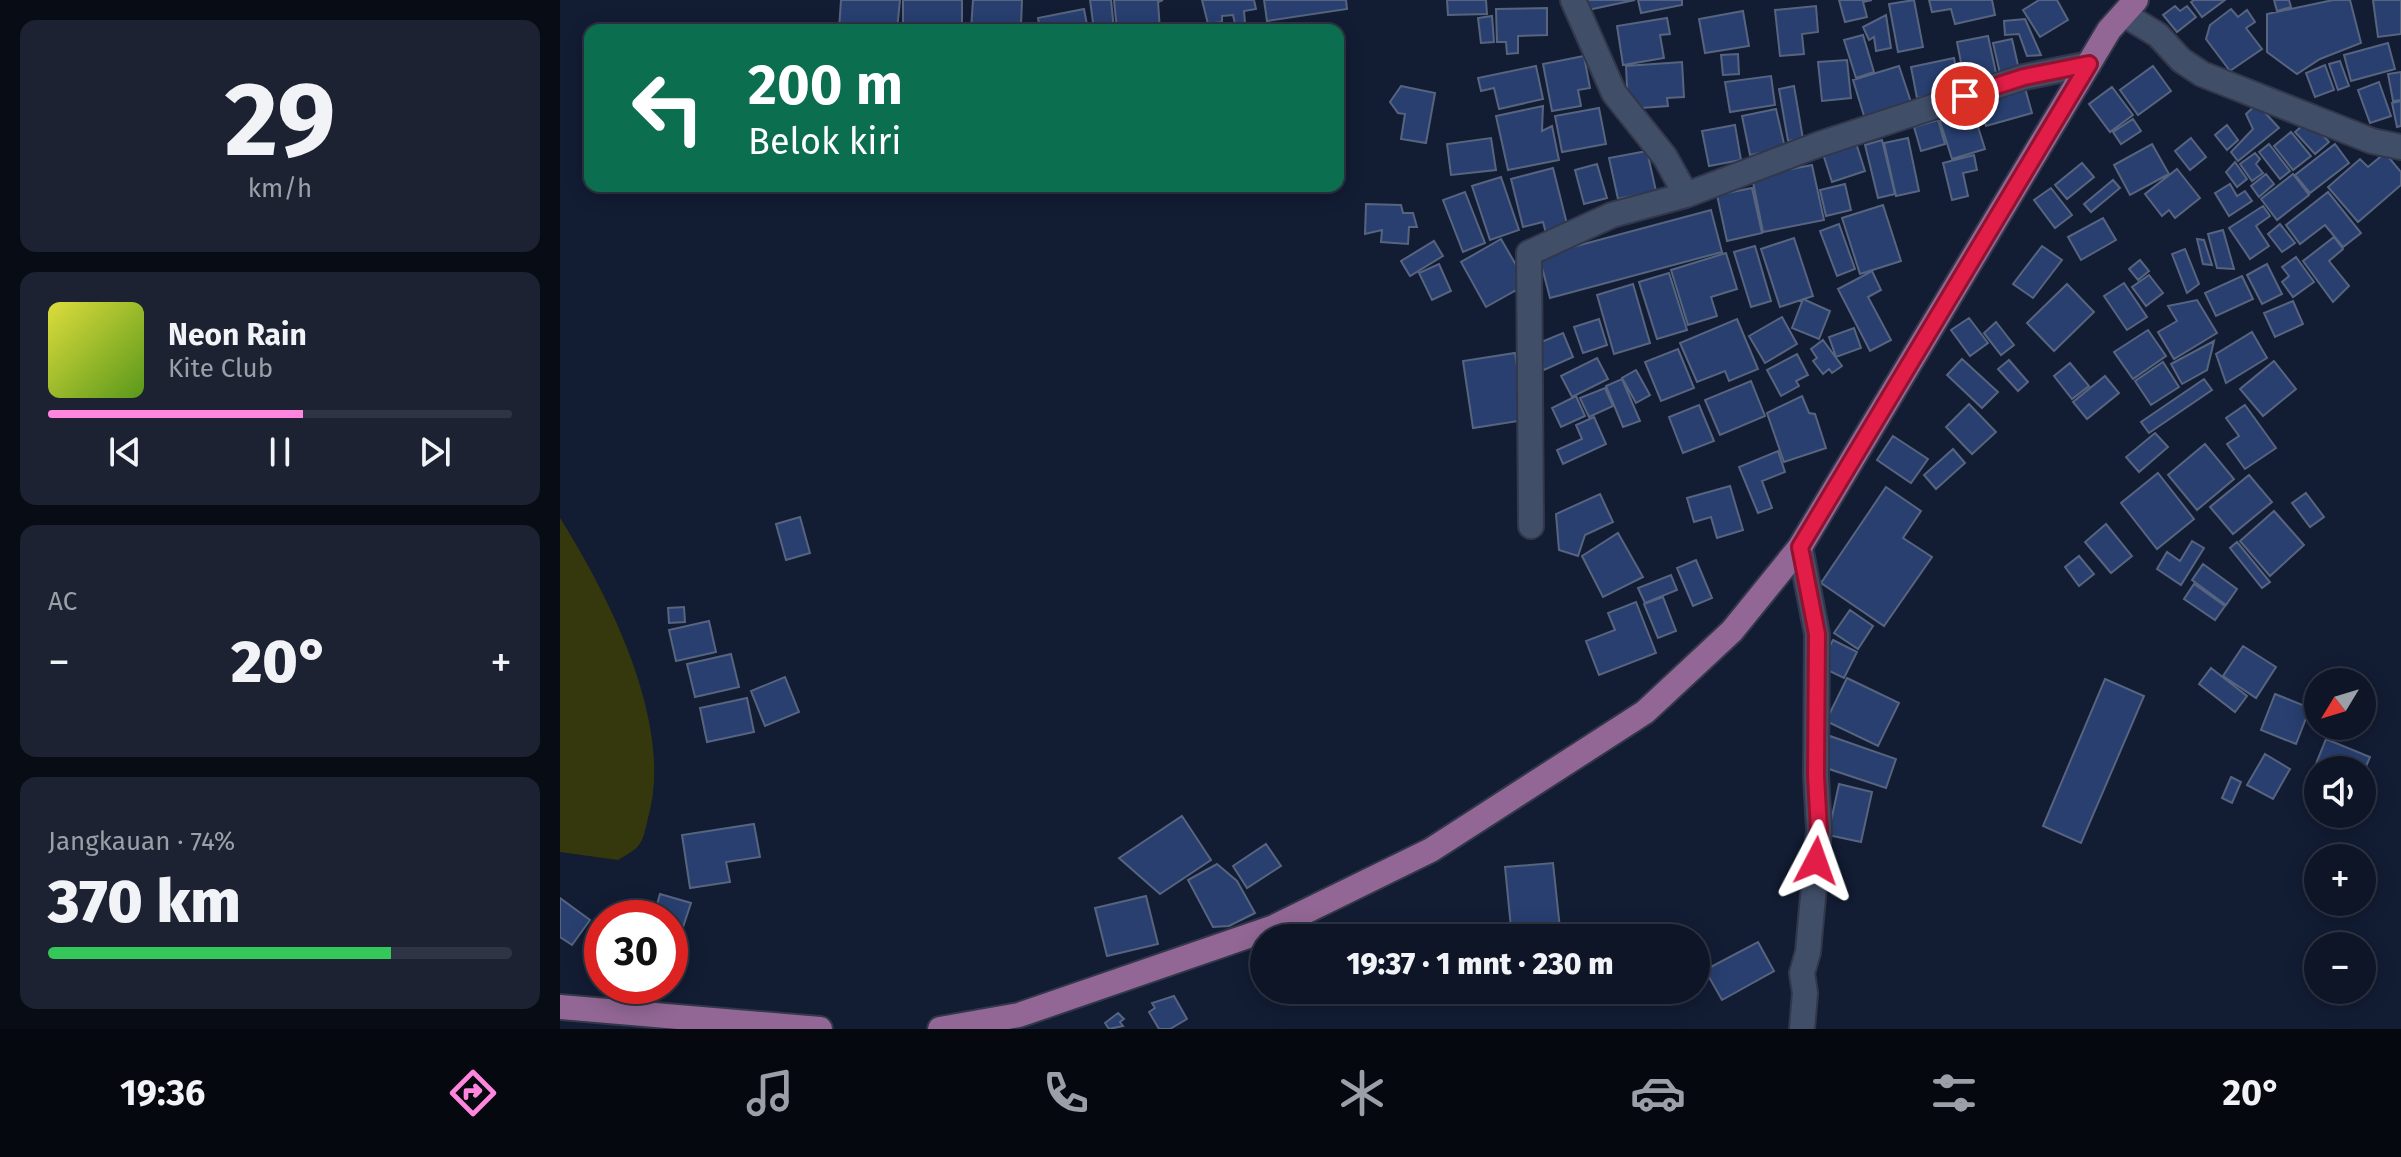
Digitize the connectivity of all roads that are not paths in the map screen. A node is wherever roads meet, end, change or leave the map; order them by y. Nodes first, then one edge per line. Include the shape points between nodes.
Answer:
1 (1573, 0) edge
2 (2130, 7) edge
3 (2089, 64) junction
4 (2401, 147) edge
5 (1686, 195) junction
6 (1531, 526) dead end
7 (1800, 547) junction
8 (560, 1007) edge
9 (820, 1029) edge
10 (940, 1029) edge
11 (1802, 1029) edge

1 - 5 street via 1614,93 1665,157
2 - 3 main road
2 - 4 street via 2181,60 2202,74 2372,141
3 - 5 street via 2024,77
3 - 7 main road
5 - 6 street via 1612,215 1529,253
7 - 10 main road via 1732,631 1645,712 1431,850 1274,927 1019,1015
7 - 11 street via 1817,634 1819,830 1802,973
8 - 9 main road

